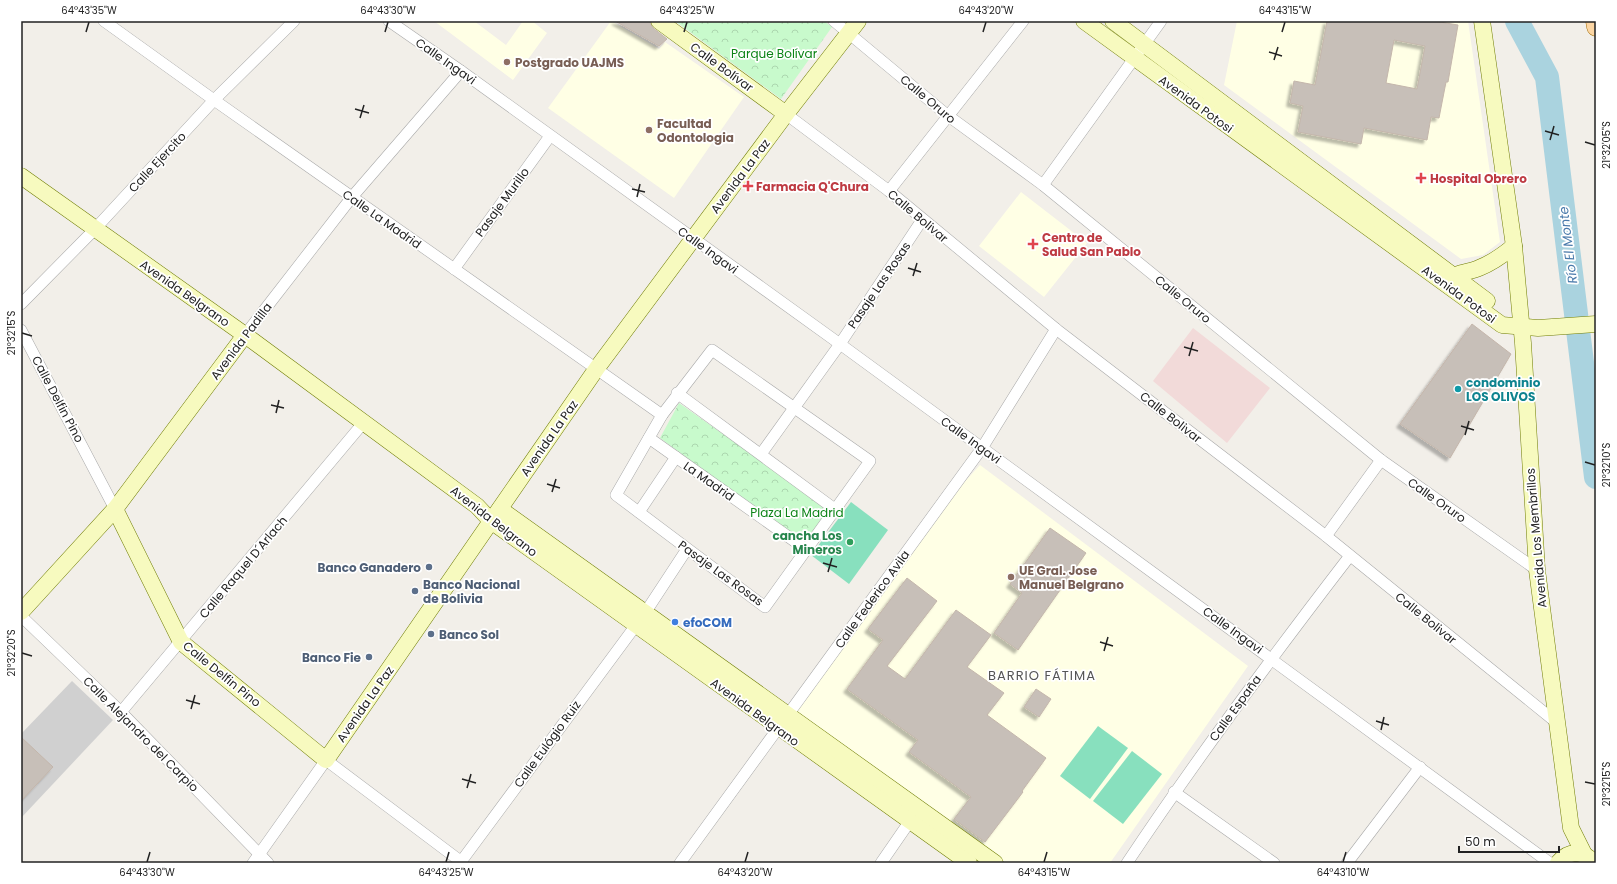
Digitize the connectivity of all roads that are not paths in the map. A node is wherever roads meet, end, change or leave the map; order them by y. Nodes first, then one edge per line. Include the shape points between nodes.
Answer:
1 (104, 21) edge
2 (294, 21) edge
3 (389, 21) edge
4 (659, 21) edge
5 (834, 21) edge
6 (1023, 21) edge
7 (1084, 21) edge
8 (1113, 21) edge
9 (1162, 21) edge
10 (1482, 21) edge
11 (1595, 21) edge
12 (854, 27) edge
13 (1596, 27) edge
14 (1146, 45) junction
15 (1135, 60) junction
16 (461, 71) junction
17 (214, 100) junction
18 (786, 114) junction
19 (947, 115) junction
20 (550, 136) junction
21 (21, 176) edge
22 (1043, 185) junction
23 (889, 191) junction
24 (352, 197) junction
25 (922, 220) junction
26 (94, 230) junction
27 (692, 239) junction
28 (1514, 246) junction
29 (454, 269) junction
30 (1449, 280) junction
31 (21, 304) edge
32 (1596, 324) edge
33 (1521, 328) junction
34 (1056, 329) junction
35 (21, 330) edge
36 (245, 335) junction
37 (840, 344) junction
38 (597, 368) junction
39 (677, 393) junction
40 (795, 408) junction
41 (662, 415) junction
42 (364, 422) junction
43 (649, 438) junction
44 (982, 448) junction
45 (761, 454) junction
46 (676, 458) junction
47 (1381, 460) junction
48 (500, 508) junction
49 (115, 509) junction
50 (836, 510) junction
51 (639, 512) junction
52 (491, 522) junction
53 (1326, 536) junction
54 (687, 549) junction
55 (807, 550) junction
56 (1349, 557) junction
57 (1536, 570) junction
58 (21, 612) edge
59 (645, 612) junction
60 (21, 616) edge
61 (635, 625) junction
62 (181, 642) junction
63 (1271, 658) junction
64 (121, 712) junction
65 (788, 715) junction
66 (1556, 722) junction
67 (778, 729) junction
68 (326, 760) junction
69 (1420, 766) junction
70 (1174, 792) junction
71 (910, 821) junction
72 (1571, 828) junction
73 (256, 858) edge
74 (1589, 858) edge
75 (1563, 859) edge
76 (461, 862) edge
77 (268, 863) edge
78 (680, 863) edge
79 (881, 863) edge
80 (968, 863) edge
81 (995, 863) edge
82 (1126, 863) edge
83 (1274, 863) edge
84 (1347, 863) edge
85 (1550, 863) edge

1 - 17 street, Calle La Madrid
2 - 17 street, Calle Ejercito
3 - 16 street, Calle Ingavi
4 - 18 street, Calle Bolívar
5 - 12 street, Calle Oruro
6 - 19 street
7 - 15 street, Avenida Potosi
8 - 14 street, Avenida Potosi
9 - 14 street
10 - 28 street, Avenida Los Membrillos
11 - 13 main road
12 - 18 street, Avenida La Paz
12 - 19 street, Calle Oruro
14 - 15 street
14 - 30 street, Avenida Potosi
15 - 22 street
15 - 30 street, Avenida Potosi
16 - 20 street, Calle Ingavi
16 - 24 street, Avenida Padilla
17 - 24 street, Calle La Madrid
17 - 26 street, Calle Ejercito
18 - 23 street, Calle Bolivar
18 - 27 street, Avenida La Paz
19 - 22 street, Calle Oruro
19 - 23 street
20 - 27 street, Calle Ingavi
20 - 29 street, Pasaje Murillo
21 - 26 street, Avenida Belgrano
22 - 47 street, Calle Oruro
23 - 25 street, Calle Bolivar
24 - 29 street, Calle La Madrid
24 - 36 street, Avenida Padilla
25 - 34 street, Calle Bolivar
25 - 37 street, Pasaje Las Rosas
26 - 31 street, Calle Ejercito
26 - 36 street, Avenida Belgrano
27 - 37 street, Calle Ingavi
27 - 38 street, Avenida La Paz
28 - 30 street via 1497,260
28 - 33 street, Avenida Los Membrillos
29 - 38 street, Calle La Madrid
30 - 33 street, Avenida Potosi via 1508,315
32 - 33 street
33 - 57 street, Avenida Los Membrillos
34 - 44 street, Calle Federico Avila
34 - 53 street, Calle Bolivar
35 - 49 street, Calle Delfin Pino
36 - 42 street, Avenida Belgrano
36 - 49 street, Avenida Padilla
37 - 40 street, Pasaje Las Rosas
37 - 44 street, Calle Ingavi
38 - 41 street, Calle La Madrid
38 - 48 street, Avenida La Paz
39 - 40 street, Pasaje Las Rosas via 712,350
39 - 41 street, Pasaje Las Rosas
39 - 45 street
40 - 45 street
40 - 50 street, Pasaje Las Rosas via 870,461
41 - 43 street, Pasaje Las Rosas
42 - 52 street, Avenida Belgrano via 477,506
42 - 62 street, Calle Raquel D´Arlach
43 - 46 street, La Madrid
43 - 51 street, Pasaje Las Rosas via 616,495
44 - 63 street, Calle Ingavi
44 - 65 street, Calle Federico Avila
45 - 50 street
46 - 51 street
46 - 55 street, La Madrid
47 - 53 street
47 - 57 street, Calle Oruro
48 - 52 street, Avenida La Paz
48 - 59 street, Avenida Belgrano
49 - 58 street, Avenida Padilla
49 - 62 street, Calle Delfin Pino
50 - 55 street, Pasaje Las Rosas
51 - 54 street, Pasaje Las Rosas
52 - 61 street, Avenida Belgrano
52 - 68 street, Avenida La Paz
53 - 56 street, Calle Bolivar
54 - 55 street, Pasaje Las Rosas via 765,607
54 - 59 street
56 - 63 street, Calle España
56 - 66 street, Calle Bolivar
57 - 66 street, Avenida Los Membrillos
59 - 61 street, Calle Eulógio Ruiz
59 - 65 street, Avenida Belgrano
60 - 64 street, Calle Alejandro del Carpio
61 - 67 street, Avenida Belgrano
61 - 76 street, Calle Eulógio Ruiz
62 - 64 street, Calle Raquel D´Arlach
62 - 68 street, Calle Delfin Pino
63 - 69 street, Calle Ingavi
63 - 70 street, Calle España
64 - 73 street, Calle Alejandro del Carpio
65 - 67 street, Calle Federico Avila
65 - 81 street, Avenida Belgrano
66 - 72 street, Avenida Los Membrillos
67 - 71 street, Avenida Belgrano
67 - 78 street, Calle Federico Avila
68 - 73 street, Avenida La Paz
68 - 76 street, Calle Delfin Pino
69 - 84 street
69 - 85 street, Calle Ingavi
70 - 82 street, Calle España
70 - 83 street
71 - 79 street
71 - 80 street, Avenida Belgrano
72 - 74 street, Avenida Los Membrillos
72 - 75 street, Avenida Los Membrillos
73 - 77 street, Calle Alejandro del Carpio
74 - 75 street via 1578,853

